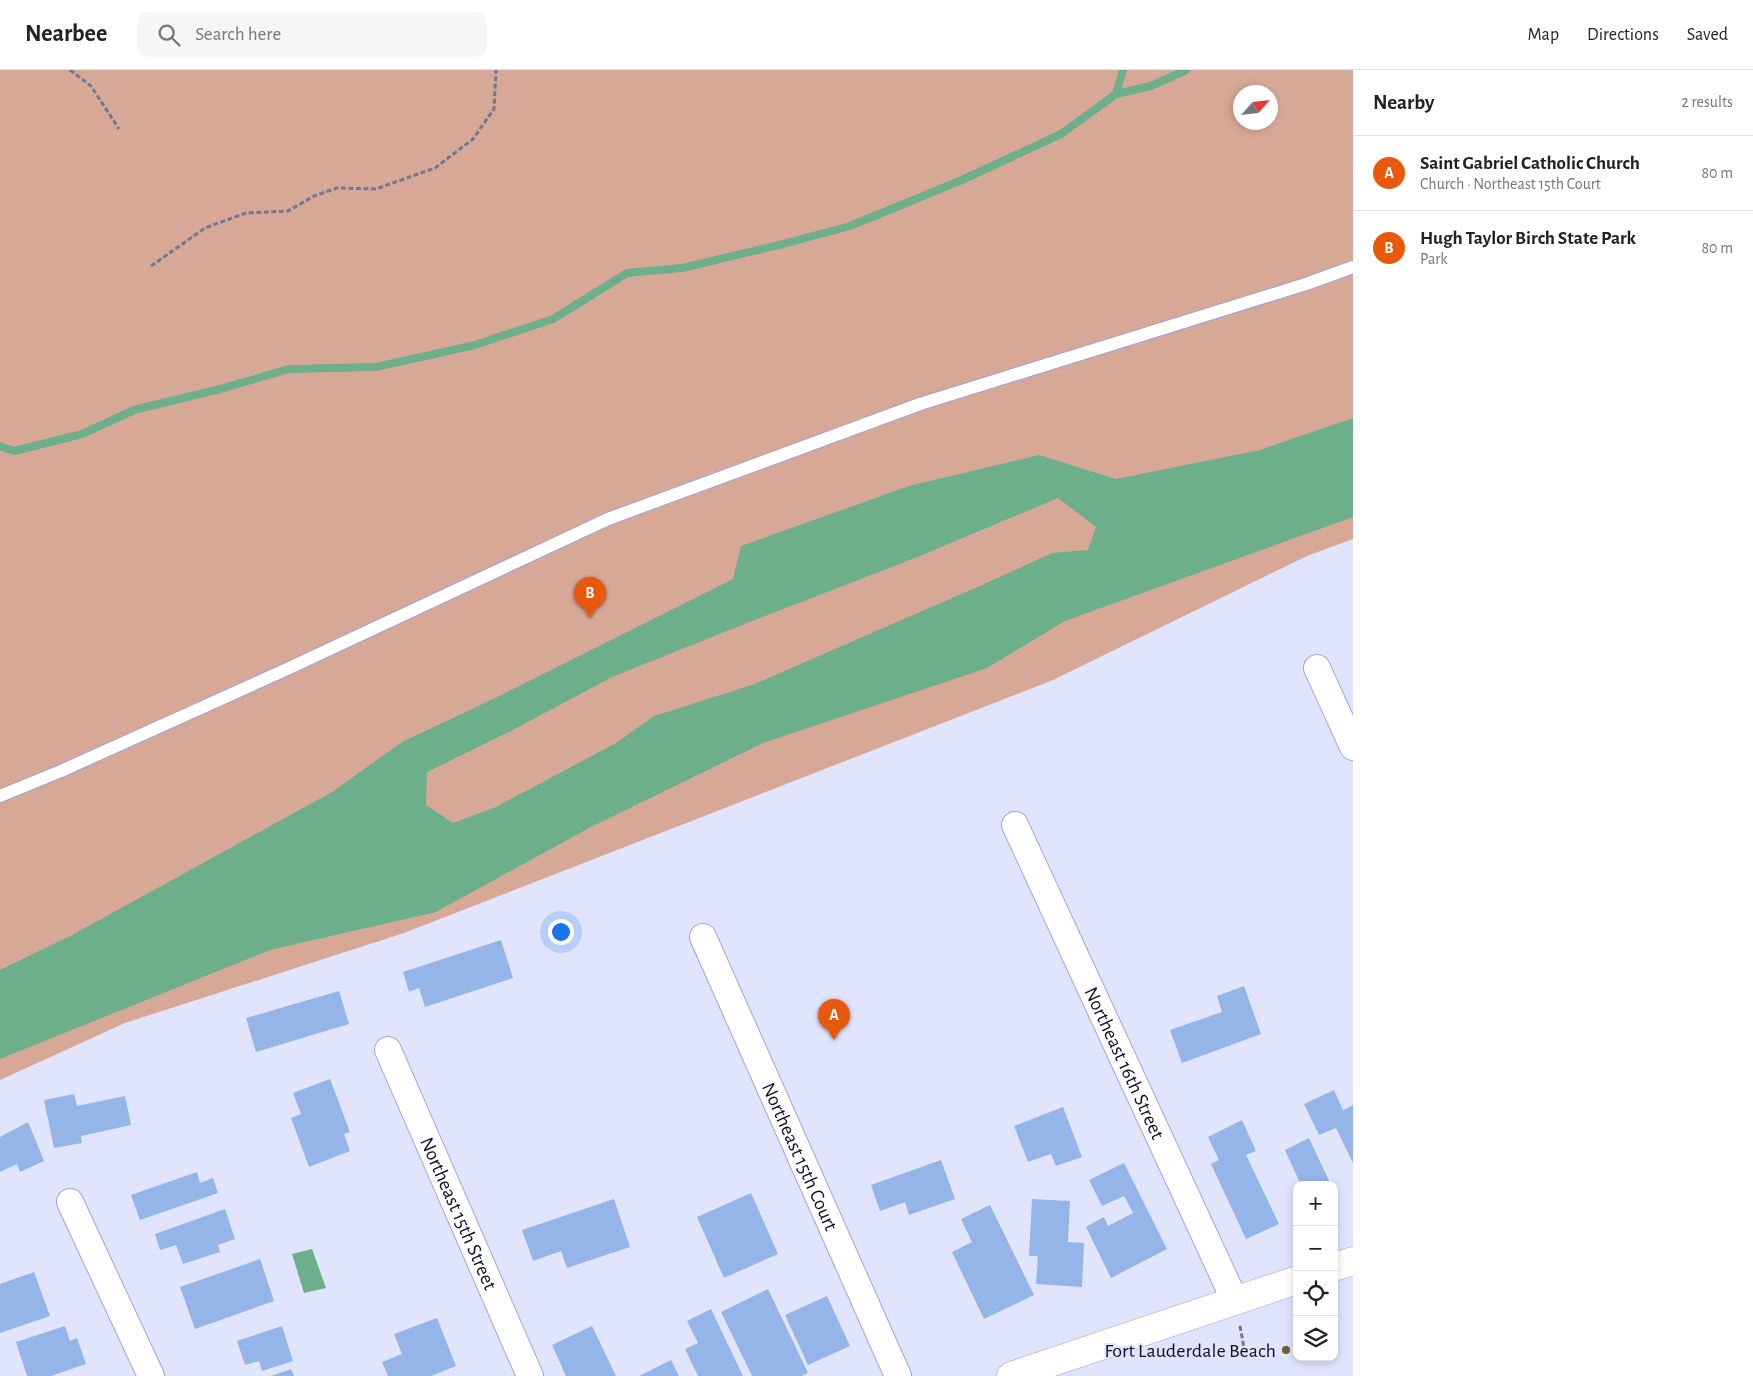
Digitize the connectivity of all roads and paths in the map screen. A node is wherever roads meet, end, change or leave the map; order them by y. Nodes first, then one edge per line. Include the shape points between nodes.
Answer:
1 (70, 70) edge
2 (496, 70) edge
3 (119, 129) dead end
4 (150, 266) dead end
5 (1353, 267) edge
6 (1317, 668) dead end
7 (1353, 747) edge
8 (0, 796) edge
9 (1015, 825) dead end
10 (703, 937) dead end
11 (388, 1050) dead end
12 (70, 1202) dead end
13 (1353, 1261) edge
14 (1338, 1266) edge
15 (1293, 1281) edge
16 (1235, 1301) junction
17 (1246, 1359) dead end
18 (151, 1376) edge
19 (530, 1376) edge
20 (898, 1376) edge
21 (1011, 1376) edge

1 - 3 path via 91,86
2 - 4 path via 494,109 473,138 434,168 376,189 337,188 314,196 288,211 246,213 205,228
5 - 8 lane via 920,404 608,519 285,670
6 - 7 street
9 - 16 street, Northeast 16th Street
10 - 20 street, Northeast 15th Court
11 - 19 street, Northeast 15th Street
12 - 18 street
13 - 14 main road
15 - 16 main road
16 - 17 path
16 - 21 main road

